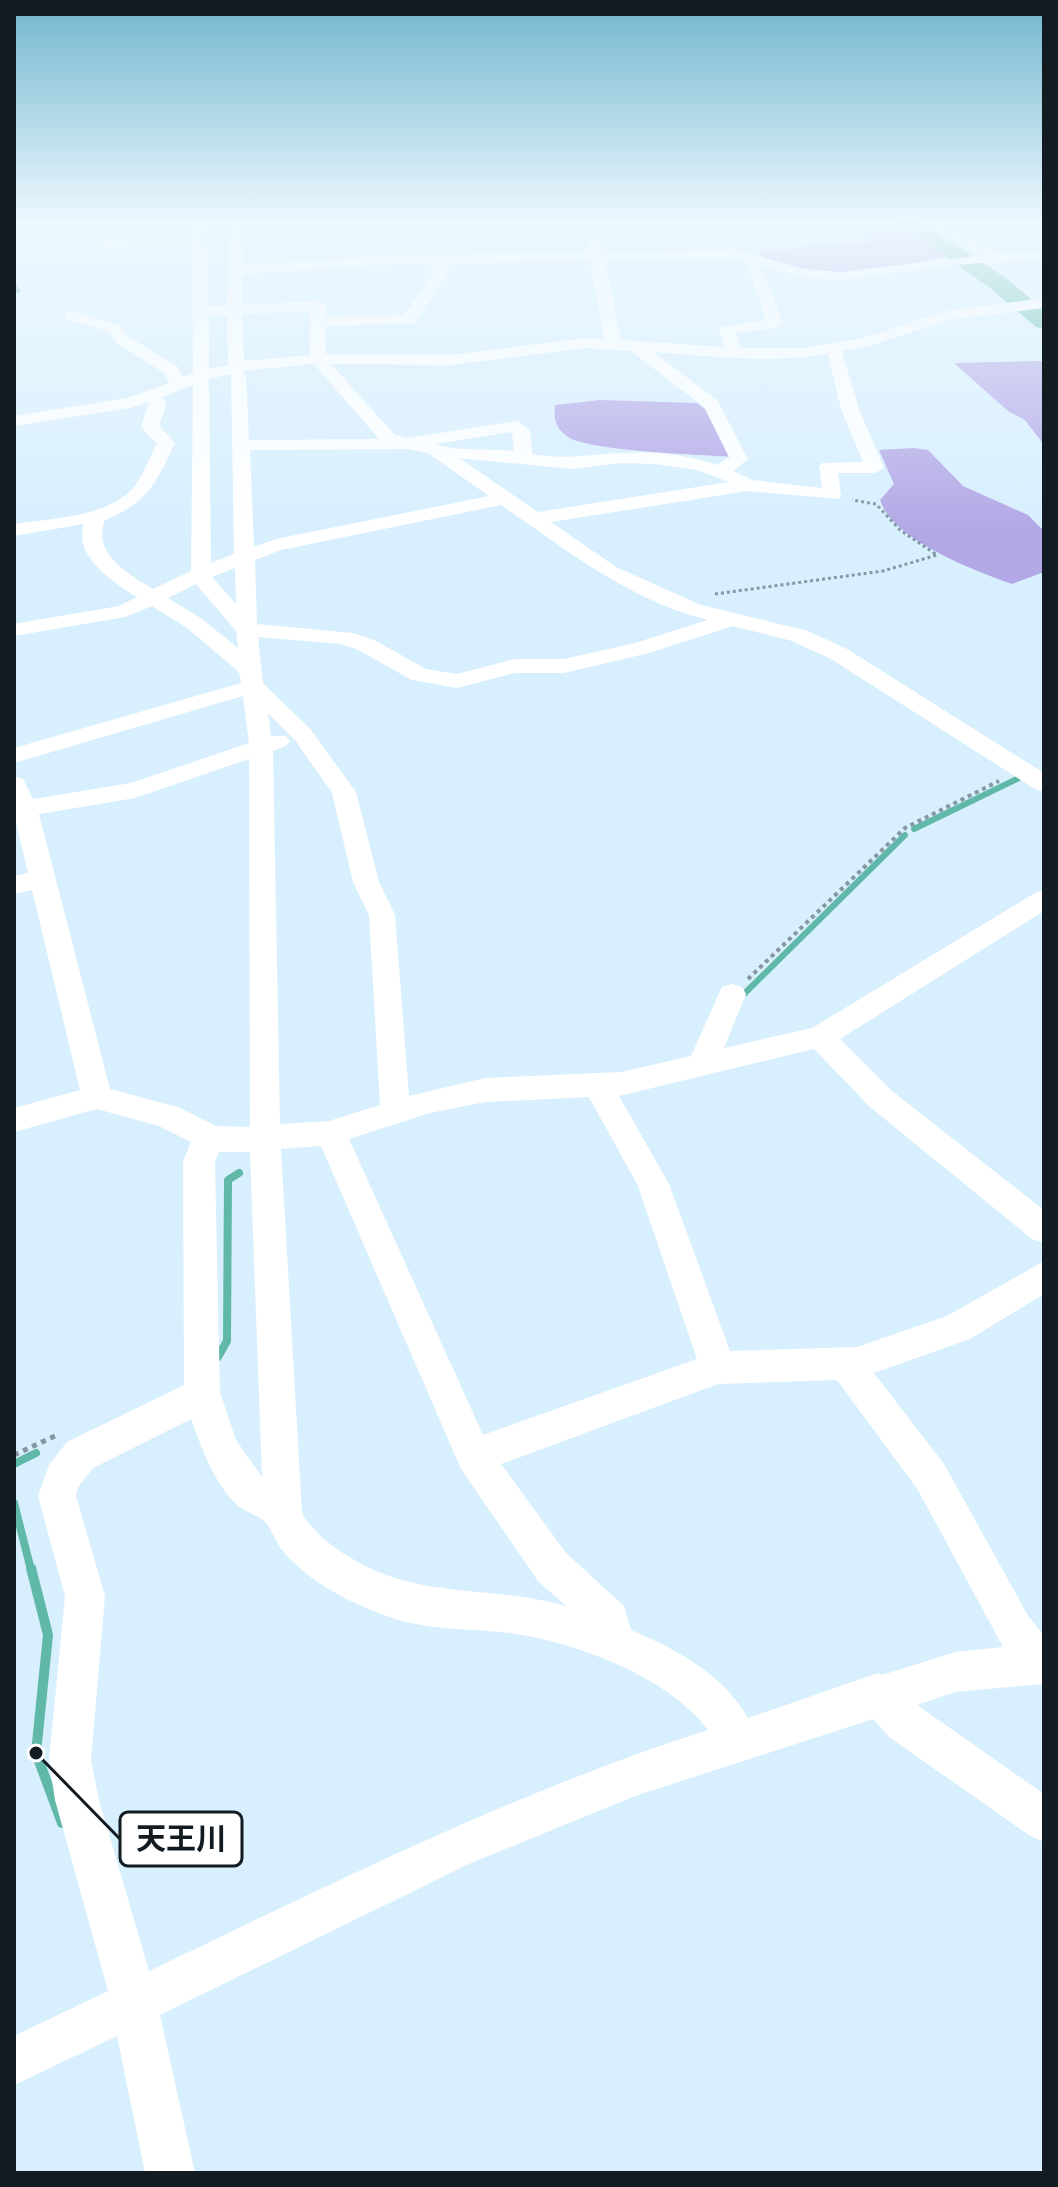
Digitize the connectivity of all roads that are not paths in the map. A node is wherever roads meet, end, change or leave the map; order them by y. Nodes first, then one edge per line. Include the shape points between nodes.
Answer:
1 (102, 325) edge
2 (199, 325) edge
3 (236, 325) edge
4 (319, 325) edge
5 (609, 325) edge
6 (761, 325) edge
7 (918, 325) edge
8 (613, 343) junction
9 (632, 344) junction
10 (832, 348) junction
11 (734, 352) junction
12 (318, 359) junction
13 (237, 370) junction
14 (190, 381) junction
15 (153, 396) junction
16 (14, 421) edge
17 (404, 444) junction
18 (242, 447) junction
19 (442, 455) junction
20 (523, 458) junction
21 (202, 459) junction
22 (156, 465) junction
23 (722, 470) junction
24 (748, 485) junction
25 (506, 498) junction
26 (97, 516) junction
27 (533, 519) junction
28 (14, 530) edge
29 (245, 557) junction
30 (201, 574) junction
31 (154, 599) junction
32 (735, 618) junction
33 (14, 630) edge
34 (247, 630) junction
35 (251, 678) junction
36 (303, 735) junction
37 (261, 745) junction
38 (14, 756) edge
39 (1039, 776) edge
40 (20, 796) edge
41 (42, 879) junction
42 (14, 885) edge
43 (1044, 899) edge
44 (732, 994) road end
45 (820, 1037) junction
46 (703, 1063) junction
47 (601, 1086) junction
48 (97, 1097) junction
49 (395, 1110) junction
50 (14, 1120) edge
51 (329, 1133) junction
52 (209, 1137) junction
53 (265, 1138) junction
54 (1044, 1229) edge
55 (1044, 1276) edge
56 (846, 1364) junction
57 (718, 1368) junction
58 (202, 1392) junction
59 (474, 1456) junction
60 (282, 1504) junction
61 (613, 1643) junction
62 (1042, 1664) edge
63 (878, 1694) junction
64 (738, 1742) junction
65 (1044, 1820) edge
66 (134, 2001) junction
67 (14, 2061) edge
68 (170, 2173) edge

1 - 14 street
2 - 14 street
3 - 13 street
4 - 12 street
5 - 8 street
6 - 11 street via 727,330
7 - 10 street
8 - 9 street
8 - 12 street via 549,345 450,360
9 - 11 street
9 - 23 street via 711,404 739,459
10 - 11 street
10 - 24 street via 875,468 828,467 832,495
12 - 13 street
12 - 17 street via 389,439
13 - 14 street
13 - 18 street
14 - 15 street
14 - 21 street
15 - 16 street
15 - 22 street via 158,402 150,427 166,443
17 - 18 street
17 - 19 street
17 - 20 street via 517,426
18 - 21 street
18 - 29 street
19 - 20 street
19 - 25 street
20 - 23 street via 572,464 637,458
21 - 22 street
21 - 30 street
22 - 26 street via 132,499
23 - 24 street
24 - 27 street
25 - 27 street
25 - 29 street via 276,545
26 - 28 street
26 - 31 street via 91,529 98,554
27 - 32 street via 609,571 669,601
29 - 30 street
29 - 34 street
30 - 31 street
30 - 34 street
31 - 33 street via 125,611
31 - 35 street via 186,618
32 - 34 street via 588,661 553,668 515,666 457,681 420,675 345,638
32 - 39 street via 800,636 839,654
34 - 35 street
35 - 36 street
35 - 37 street
35 - 38 street
36 - 37 street
36 - 49 street via 344,792 366,882 382,915
37 - 40 street via 135,790
37 - 53 street
40 - 41 street
41 - 42 street
41 - 48 street
43 - 45 street
44 - 46 street
45 - 46 street
45 - 54 street via 881,1099
46 - 47 street
47 - 49 street via 485,1090
47 - 57 street via 653,1184
48 - 50 street
48 - 52 street via 167,1116
49 - 51 street
51 - 53 street
51 - 59 street
52 - 53 street
52 - 58 street via 199,1162
53 - 60 street
55 - 56 street via 958,1328
56 - 57 street
56 - 62 street via 931,1477 1013,1628
57 - 59 street
58 - 60 street via 213,1432 244,1486 265,1502
58 - 66 street via 80,1455 62,1478 57,1496 85,1596 70,1760
59 - 61 street via 552,1567 610,1620
60 - 61 street via 290,1534 324,1563 389,1599 526,1616
61 - 64 street via 667,1667 698,1689
62 - 63 street via 955,1672
63 - 64 street
63 - 65 street via 904,1722
64 - 66 street via 635,1775 457,1847
66 - 67 street
66 - 68 street

